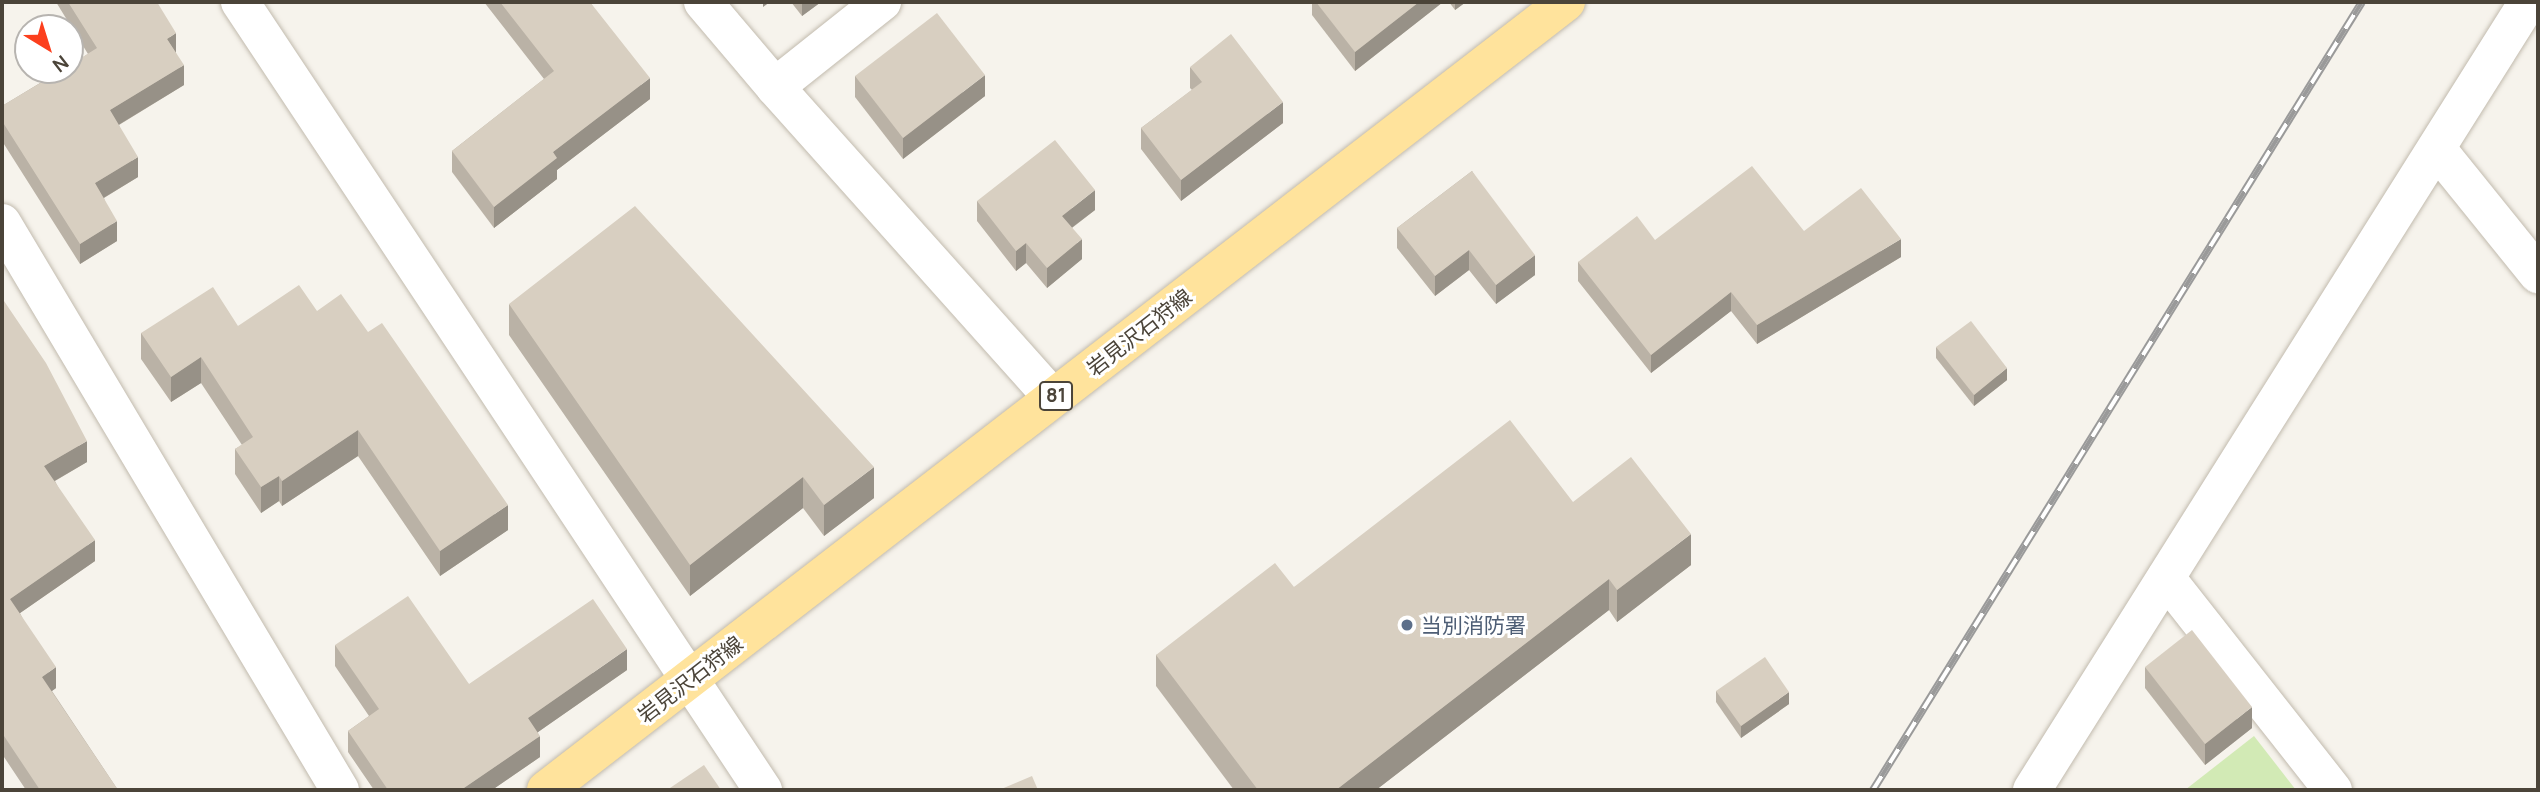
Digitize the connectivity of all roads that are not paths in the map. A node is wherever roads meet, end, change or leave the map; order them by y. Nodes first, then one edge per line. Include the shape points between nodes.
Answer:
1 (240, 2) edge
2 (704, 2) edge
3 (882, 2) edge
4 (1566, 2) edge
5 (2528, 2) edge
6 (775, 87) junction
7 (2437, 149) junction
8 (2, 223) edge
9 (2538, 274) edge
10 (1053, 398) junction
11 (2166, 578) junction
12 (691, 678) junction
13 (340, 790) edge
14 (546, 790) edge
15 (763, 790) edge
16 (2032, 790) edge
17 (2333, 790) edge

1 - 12 street
2 - 6 street
3 - 6 street
4 - 10 main road, 岩見沢石狩線 / 81
5 - 7 street
6 - 10 street
7 - 9 street
7 - 11 street
8 - 13 street
10 - 12 main road, 岩見沢石狩線 / 81
11 - 16 street
11 - 17 street
12 - 14 main road, 岩見沢石狩線 / 81
12 - 15 street

